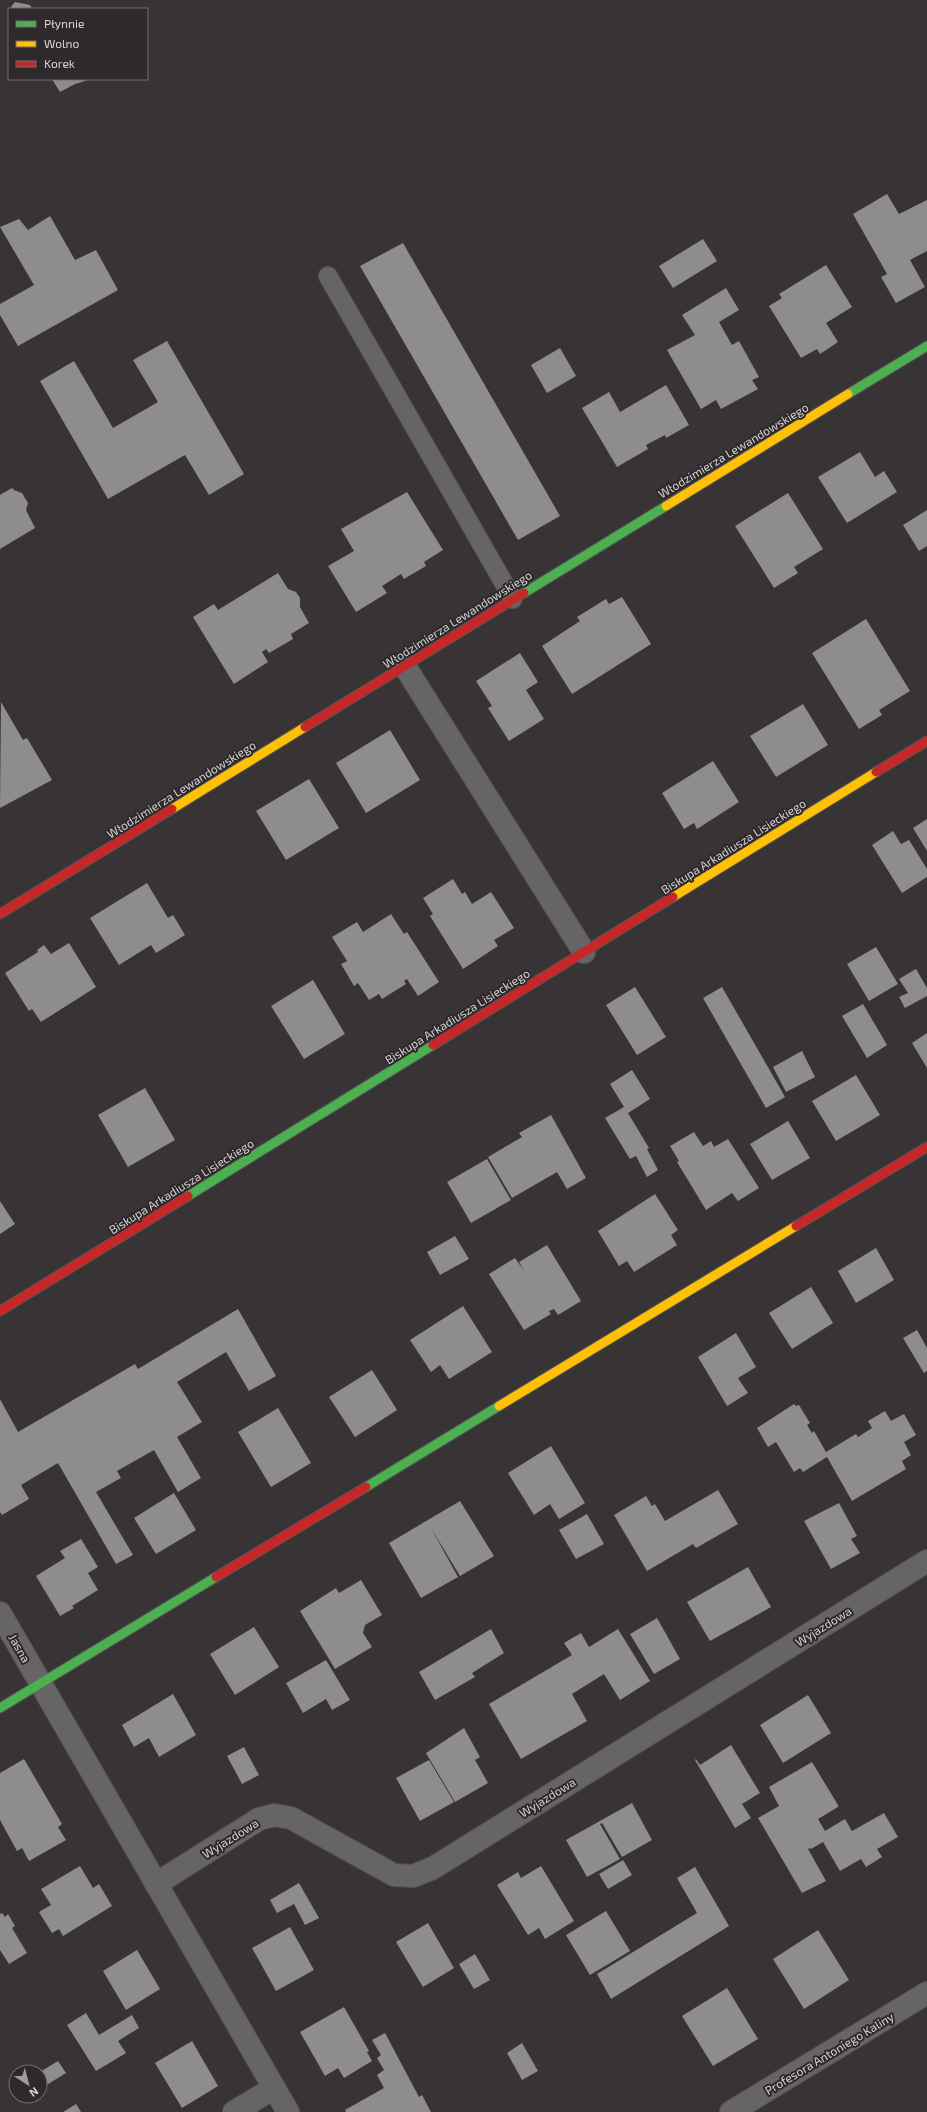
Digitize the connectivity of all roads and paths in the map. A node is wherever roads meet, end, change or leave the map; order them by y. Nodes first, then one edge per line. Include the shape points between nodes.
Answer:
1 (328, 276) dead end
2 (927, 346) edge
3 (513, 599) junction
4 (404, 665) junction
5 (927, 741) edge
6 (0, 914) edge
7 (584, 952) junction
8 (927, 1148) edge
9 (0, 1311) edge
10 (927, 1561) edge
11 (0, 1613) edge
12 (41, 1684) junction
13 (0, 1708) edge
14 (156, 1884) junction
15 (927, 1993) edge
16 (274, 2088) junction
17 (234, 2112) edge
18 (288, 2112) edge
19 (731, 2112) edge

1 - 3 lane
2 - 3 street, Włodzimierza Lewandowskiego
3 - 4 street, Włodzimierza Lewandowskiego
4 - 6 street, Włodzimierza Lewandowskiego
4 - 7 street
5 - 7 street, Biskupa Arkadiusza Lisieckiego
7 - 9 street, Biskupa Arkadiusza Lisieckiego
8 - 12 street
10 - 14 street, Wyjazdowa via 433,1868 413,1876 394,1875 291,1818 274,1815 259,1819
11 - 12 street, Jasna
12 - 13 street
12 - 14 street, Jasna
14 - 16 street, Jasna
15 - 19 street, Profesora Antoniego Kaliny
16 - 17 street
16 - 18 street, Jasna

